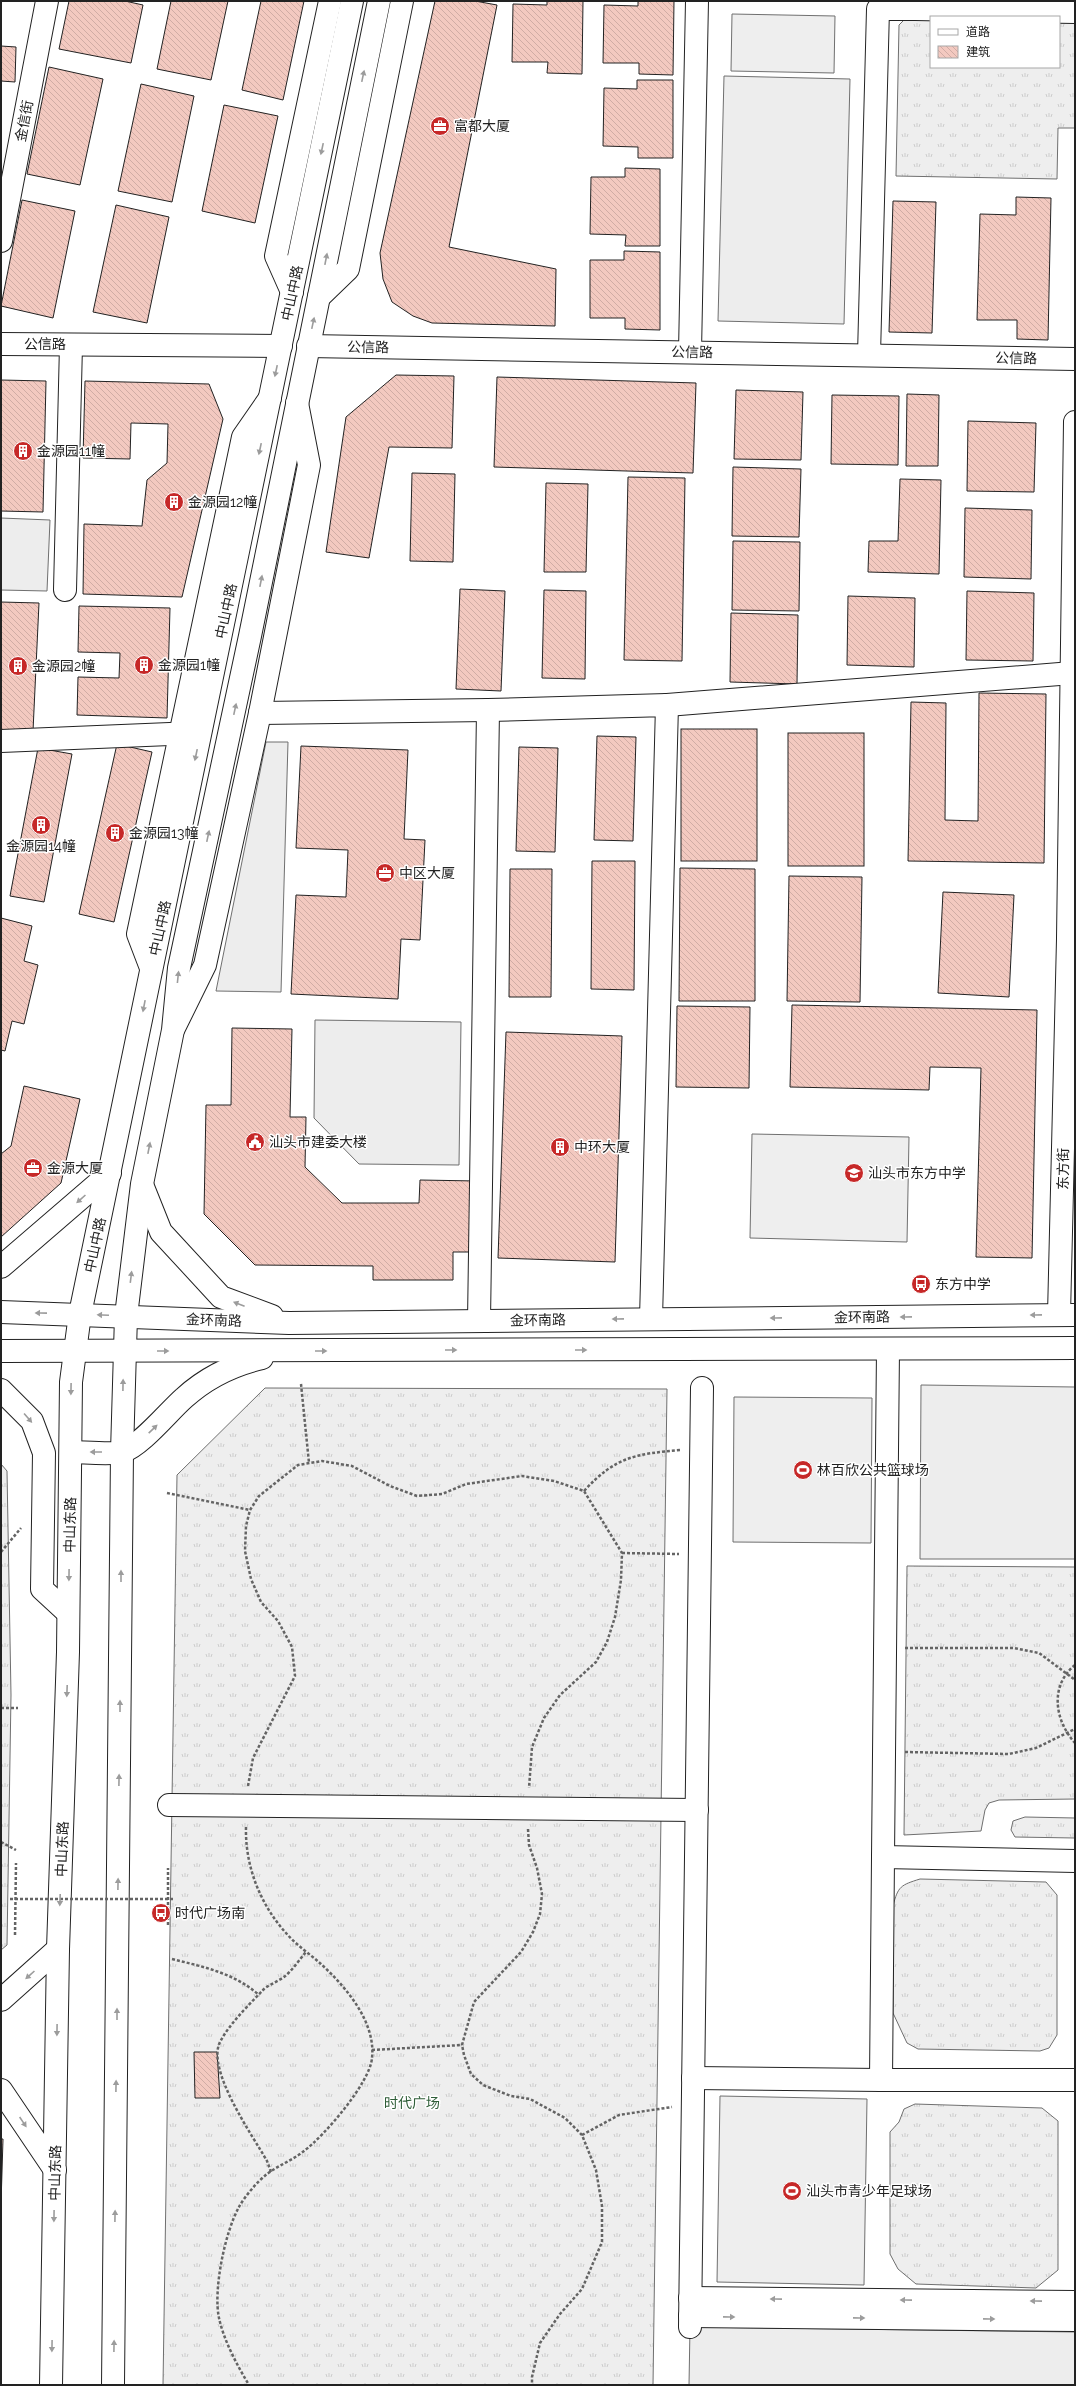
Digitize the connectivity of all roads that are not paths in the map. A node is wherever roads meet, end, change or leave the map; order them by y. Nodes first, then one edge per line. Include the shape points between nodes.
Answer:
1 (47, 1) edge
2 (330, 1) edge
3 (352, 1) edge
4 (379, 1) edge
5 (402, 1) edge
6 (697, 1) edge
7 (915, 5) edge
8 (1075, 12) edge
9 (311, 92) junction
10 (357, 106) junction
11 (328, 119) junction
12 (375, 133) junction
13 (1, 241) edge
14 (292, 292) junction
15 (319, 297) junction
16 (1, 344) edge
17 (71, 345) junction
18 (281, 346) junction
19 (308, 346) junction
20 (690, 352) junction
21 (868, 356) junction
22 (1075, 359) edge
23 (270, 397) junction
24 (297, 403) junction
25 (1075, 422) edge
26 (65, 590) dead end
27 (205, 626) junction
28 (250, 636) junction
29 (218, 652) junction
30 (269, 667) junction
31 (1072, 673) junction
32 (667, 705) junction
33 (488, 710) junction
34 (260, 713) junction
35 (191, 733) junction
36 (1, 741) edge
37 (154, 864) junction
38 (201, 870) junction
39 (169, 886) junction
40 (220, 890) junction
41 (1072, 939) edge
42 (151, 968) junction
43 (173, 1030) junction
44 (110, 1173) junction
45 (142, 1184) junction
46 (1, 1267) edge
47 (1, 1312) edge
48 (80, 1314) junction
49 (1067, 1315) edge
50 (126, 1316) junction
51 (651, 1319) junction
52 (479, 1321) junction
53 (288, 1322) junction
54 (1075, 1348) edge
55 (888, 1349) junction
56 (1, 1351) edge
57 (76, 1351) junction
58 (124, 1351) junction
59 (292, 1351) junction
60 (702, 1388) dead end
61 (1, 1390) edge
62 (71, 1452) junction
63 (122, 1452) junction
64 (68, 1614) junction
65 (169, 1805) dead end
66 (697, 1810) junction
67 (883, 1857) junction
68 (1075, 1861) edge
69 (58, 1949) junction
70 (1, 2000) edge
71 (693, 2078) junction
72 (881, 2080) junction
73 (1075, 2080) edge
74 (1, 2090) edge
75 (55, 2170) junction
76 (1075, 2302) edge
77 (690, 2314) junction
78 (1075, 2320) edge
79 (51, 2385) edge
80 (113, 2385) edge

1 - 13 street, 金信街
2 - 9 street
3 - 11 street, 中山中路
10 -> 4 street, 中山中路
5 - 12 street
6 - 20 street
7 - 8 street
7 - 21 street via 878,8
9 - 11 street
9 - 14 street via 276,256
10 - 12 street
15 -> 10 street, 中山中路
11 -> 14 street, 中山中路
12 - 15 street via 348,269
14 - 18 street, 中山中路
19 -> 15 street, 中山中路
16 - 17 street, 公信路
17 - 18 street, 公信路
17 - 26 street
18 -> 23 street, 中山中路
19 - 20 street, 公信路
19 - 24 street, 中山中路
20 - 21 street, 公信路
21 - 22 street, 公信路
23 - 27 street via 243,437
23 -> 29 street, 中山中路
28 -> 24 street, 中山中路
24 - 30 street via 309,465
25 - 31 street, 东方街
27 - 29 street
27 - 35 street
28 - 30 street
38 -> 28 street, 中山中路
29 - 35 street, 中山中路
30 - 34 street
31 - 32 street
31 - 41 street, 东方街
32 - 33 street
32 - 51 street
33 - 34 street
33 - 52 street
34 - 40 street
35 - 36 street
35 - 37 street
35 -> 39 street, 中山中路
37 - 39 street
37 - 42 street via 138,934
38 - 40 street
43 -> 38 street, 中山中路 via 179,968
39 - 42 street, 中山中路
40 - 43 street via 205,965
41 - 49 street, 东方街
42 -> 44 street, 中山中路
45 -> 43 street, 中山中路
44 -> 46 street
44 - 48 street, 中山中路
50 -> 45 street, 中山中路
53 -> 45 street via 221,1296 161,1232
48 -> 47 street, 金环南路
50 -> 48 street, 金环南路
48 - 57 street, 中山东路
49 -> 51 street, 金环南路
50 - 53 street, 金环南路
50 - 58 street
51 -> 52 street, 金环南路
52 - 53 street, 金环南路
54 - 55 street
59 -> 55 street
55 - 67 street
56 - 57 street
57 - 58 street
57 -> 62 street, 中山东路 via 72,1382
58 -> 59 street
63 -> 58 street
63 -> 59 street via 147,1434 210,1377 239,1364
60 - 66 street
61 -> 64 street via 32,1421 44,1453 42,1589
63 -> 62 street
62 -> 64 street, 中山东路
80 -> 63 street
64 -> 69 street, 中山东路
65 - 66 street
66 - 71 street
67 - 68 street
67 - 72 street
69 -> 70 street
69 -> 75 street, 中山东路
71 - 72 street
71 - 77 street
72 - 73 street
74 -> 75 street
75 -> 79 street, 中山东路
76 -> 77 street
77 -> 78 street

